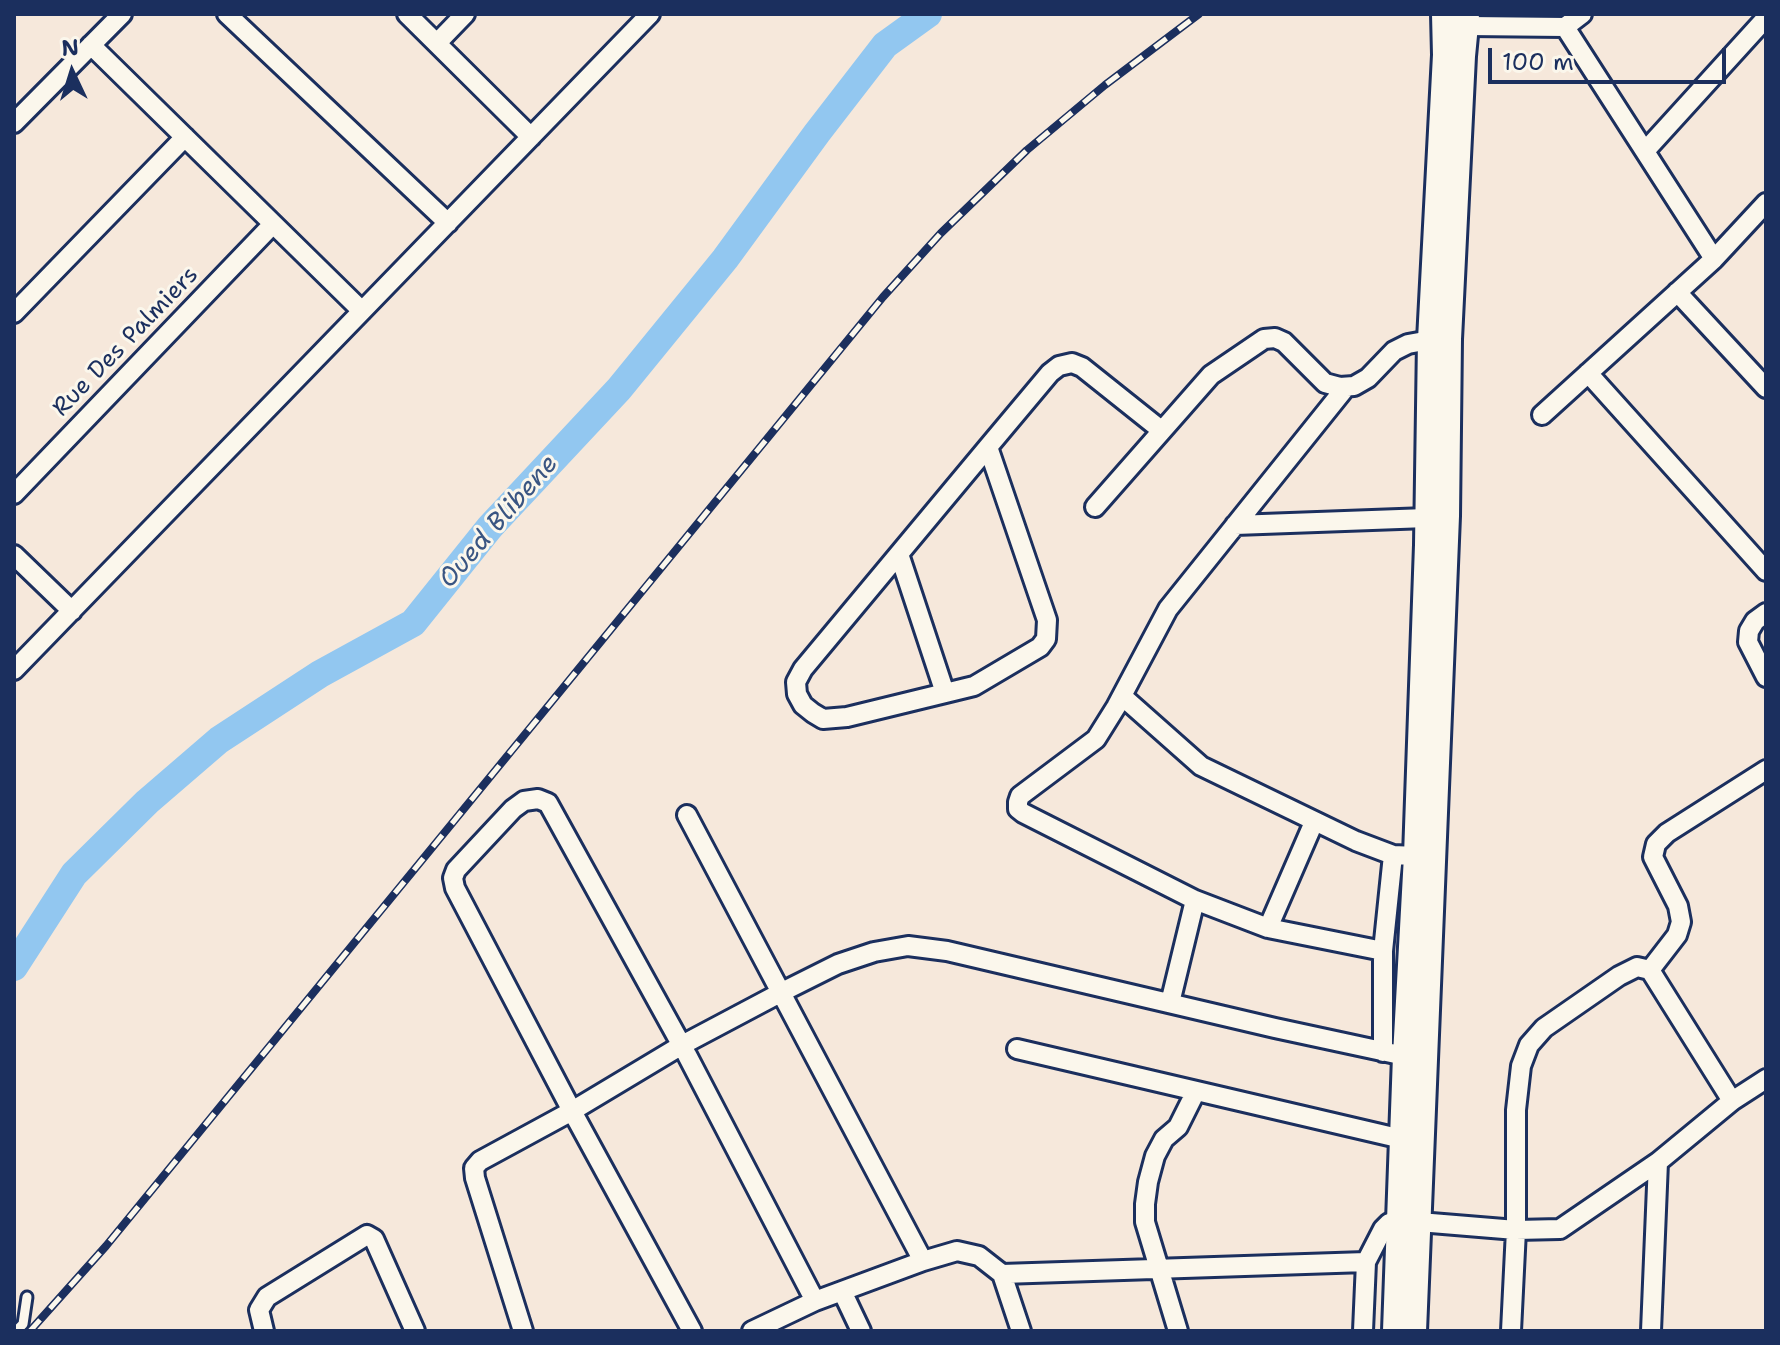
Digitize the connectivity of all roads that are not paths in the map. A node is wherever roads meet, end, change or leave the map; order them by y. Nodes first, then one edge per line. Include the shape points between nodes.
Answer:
1 (122, 14) edge
2 (227, 14) edge
3 (407, 14) edge
4 (465, 14) edge
5 (650, 14) edge
6 (1582, 14) edge
7 (1766, 18) edge
8 (1456, 21) edge
9 (1565, 27) junction
10 (437, 43) junction
11 (91, 45) junction
12 (14, 123) edge
13 (185, 137) junction
14 (531, 137) junction
15 (1646, 150) junction
16 (1764, 210) edge
17 (448, 223) junction
18 (273, 224) junction
19 (1714, 259) junction
20 (1677, 292) junction
21 (362, 311) junction
22 (14, 313) edge
23 (1430, 340) junction
24 (1588, 373) junction
25 (1346, 387) junction
26 (1766, 388) edge
27 (1542, 415) dead end
28 (1161, 430) junction
29 (988, 447) junction
30 (14, 494) edge
31 (1095, 507) dead end
32 (1435, 517) junction
33 (1235, 525) junction
34 (899, 554) junction
35 (14, 555) edge
36 (1766, 571) edge
37 (72, 611) junction
38 (1766, 613) edge
39 (14, 670) edge
40 (1766, 677) edge
41 (945, 693) junction
42 (1122, 696) junction
43 (1766, 770) edge
44 (687, 815) dead end
45 (1314, 822) junction
46 (1405, 856) junction
47 (1195, 900) junction
48 (1268, 928) junction
49 (1383, 951) junction
50 (1650, 970) junction
51 (782, 992) junction
52 (1170, 1003) junction
53 (682, 1045) junction
54 (1017, 1049) dead end
55 (1394, 1054) junction
56 (1766, 1079) edge
57 (1196, 1091) junction
58 (1732, 1101) junction
59 (572, 1111) junction
60 (1402, 1139) junction
61 (1658, 1162) junction
62 (1409, 1223) junction
63 (1516, 1230) junction
64 (923, 1261) junction
65 (1366, 1262) junction
66 (1159, 1269) junction
67 (1002, 1274) junction
68 (842, 1291) junction
69 (27, 1297) dead end
70 (815, 1301) junction
71 (16, 1331) edge
72 (264, 1331) edge
73 (415, 1331) edge
74 (523, 1331) edge
75 (692, 1331) edge
76 (752, 1331) edge
77 (861, 1331) edge
78 (1021, 1331) edge
79 (1178, 1331) edge
80 (1363, 1331) edge
81 (1395, 1331) edge
82 (1414, 1331) edge
83 (1511, 1331) edge
84 (1651, 1331) edge

1 - 11 street
2 - 17 street
3 - 10 street
4 - 10 street
5 - 14 street
6 - 9 street
7 - 15 street
8 - 9 street
8 - 23 main road via 1445,55
8 - 32 main road via 1463,56
9 - 15 street
10 - 14 street
11 - 12 street
11 - 13 street
13 - 18 street
13 - 22 street
14 - 17 street
15 - 19 street
16 - 19 street
17 - 21 street
18 - 21 street
18 - 30 street, Rue Des Palmiers
19 - 20 street
20 - 24 street
20 - 26 street
21 - 37 street
23 - 25 street via 1394,351 1368,378
23 - 32 main road
24 - 27 street
24 - 36 street
25 - 28 street via 1325,383 1284,342 1264,339 1211,375
25 - 33 street
28 - 29 street via 1072,363 1050,373
28 - 31 street
29 - 34 street
29 - 41 street via 1049,629 1040,647 974,686
32 - 33 street
32 - 46 main road
32 - 62 main road
33 - 42 street via 1168,609
34 - 41 street
34 - 41 street via 803,669 797,694 823,719
35 - 37 street
37 - 39 street
38 - 40 street via 1755,621 1748,642
42 - 45 street via 1201,766
42 - 47 street via 1096,739 1020,796 1018,809
43 - 50 street via 1656,844 1653,857 1681,922
44 - 51 street
45 - 46 street
45 - 48 street
46 - 49 street
46 - 55 main road
47 - 48 street
47 - 52 street
48 - 49 street
49 - 55 street
50 - 58 street
50 - 63 street via 1637,967 1619,976 1544,1028 1529,1045 1516,1110
51 - 52 street via 838,964 908,946
51 - 53 street
51 - 64 street
52 - 55 street
53 - 59 street
53 - 59 street via 548,803 524,801 453,878
53 - 70 street
54 - 57 street
55 - 60 main road
56 - 58 street
57 - 60 street
57 - 66 street via 1178,1127 1164,1139 1148,1182 1145,1222
58 - 61 street
59 - 74 street via 474,1168
59 - 75 street
60 - 62 main road
61 - 63 street via 1560,1229
61 - 84 street
62 - 63 street
62 - 65 street via 1389,1223
62 - 81 main road
62 - 82 main road
63 - 83 street
64 - 67 street via 969,1252
64 - 68 street
65 - 66 street
65 - 80 street
66 - 67 street
66 - 79 street
67 - 78 street
68 - 70 street
68 - 77 street
69 - 71 lane via 23,1324
70 - 76 street
72 - 73 street via 259,1310 267,1297 367,1235 374,1239

